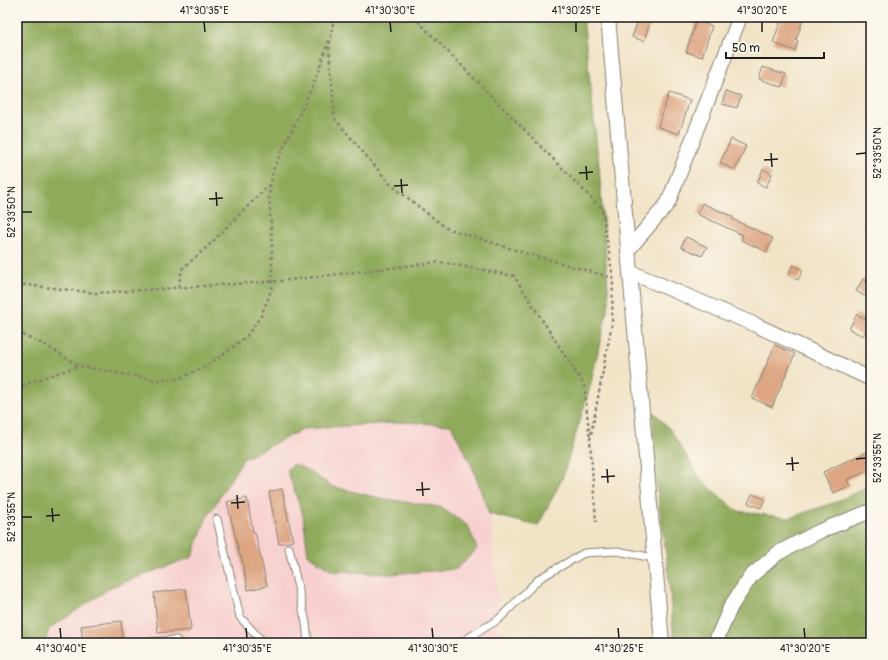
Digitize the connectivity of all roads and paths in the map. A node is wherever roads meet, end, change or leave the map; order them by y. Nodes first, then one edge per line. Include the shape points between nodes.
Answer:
1 (334, 17) edge
2 (414, 17) edge
3 (608, 17) edge
4 (740, 17) edge
5 (332, 33) junction
6 (271, 182) junction
7 (628, 250) junction
8 (630, 272) junction
9 (613, 278) junction
10 (272, 281) junction
11 (17, 284) edge
12 (178, 287) junction
13 (17, 332) edge
14 (79, 366) junction
15 (871, 379) edge
16 (17, 388) edge
17 (590, 440) junction
18 (871, 511) edge
19 (217, 519) dead end
20 (596, 522) dead end
21 (290, 548) dead end
22 (654, 558) junction
23 (149, 642) edge
24 (179, 643) edge
25 (265, 643) edge
26 (308, 643) edge
27 (460, 643) edge
28 (662, 643) edge
29 (715, 643) edge

1 - 5 path
2 - 9 path via 602,209
3 - 7 street
4 - 7 street via 668,203
5 - 6 path via 314,84 273,170
5 - 9 path via 329,50 334,119 390,184 446,228
6 - 10 path via 269,196
6 - 12 path via 182,269
7 - 8 street
8 - 15 street via 758,326
8 - 22 street
9 - 17 path via 612,323
10 - 12 path
10 - 14 path via 272,288 261,316 246,337 204,368 181,378 157,380
10 - 17 path via 440,262 514,276 584,385
11 - 12 path via 96,293
13 - 14 path via 49,347
14 - 16 path
17 - 20 path
18 - 29 street via 820,531 778,553 750,576 731,606
19 - 25 lane via 240,617
21 - 26 lane
22 - 27 lane via 618,551 584,553 540,578 499,619
22 - 28 street
23 - 24 lane via 176,640

